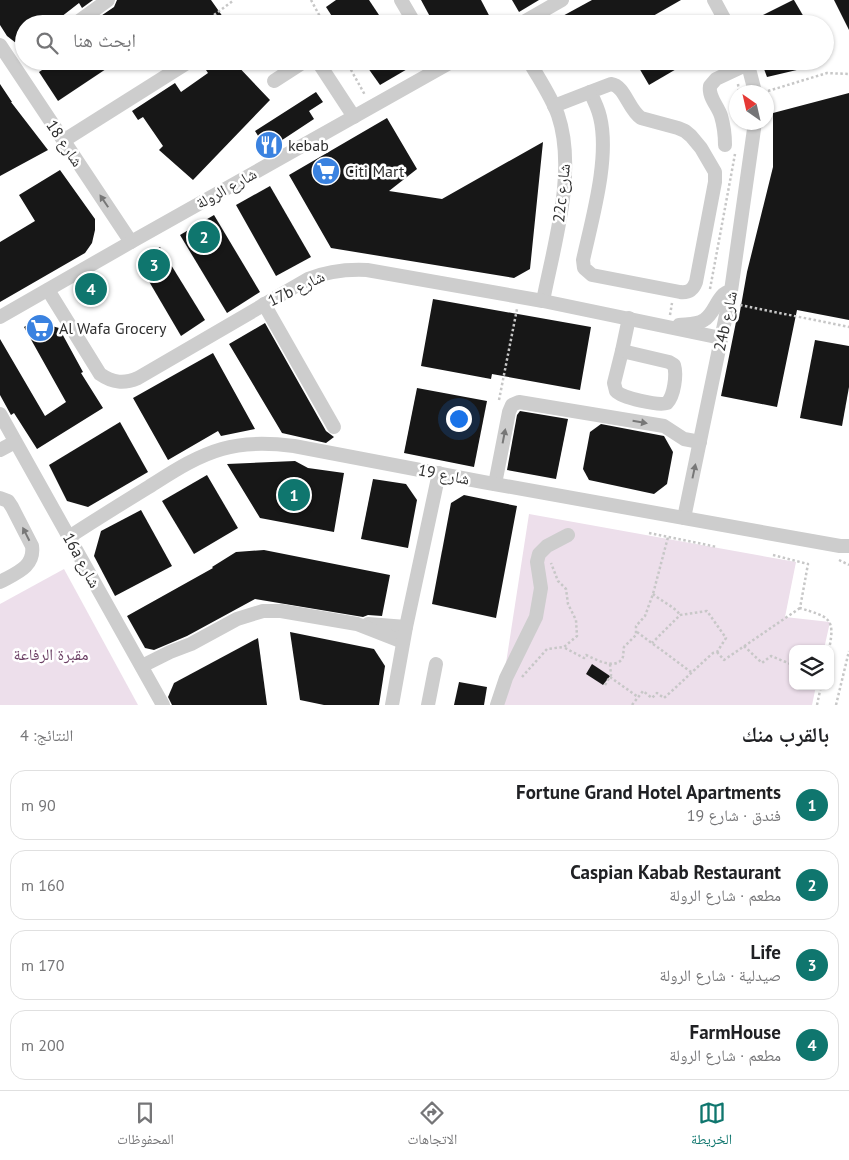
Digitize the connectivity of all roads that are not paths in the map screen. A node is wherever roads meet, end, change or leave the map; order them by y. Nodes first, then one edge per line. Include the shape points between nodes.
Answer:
1 (108, 0) edge
2 (401, 0) edge
3 (562, 0) edge
4 (714, 0) edge
5 (87, 15) edge
6 (410, 15) edge
7 (536, 15) edge
8 (722, 15) edge
9 (0, 45) edge
10 (8, 58) junction
11 (15, 58) edge
12 (15, 68) edge
13 (16, 70) edge
14 (176, 70) edge
15 (291, 70) edge
16 (323, 70) edge
17 (434, 70) edge
18 (534, 70) edge
19 (733, 70) edge
20 (750, 70) edge
21 (274, 81) dead end
22 (753, 85) edge
23 (590, 92) junction
24 (554, 106) junction
25 (354, 117) junction
26 (754, 130) edge
27 (63, 140) junction
28 (725, 145) dead end
29 (131, 242) junction
30 (48, 290) junction
31 (730, 297) junction
32 (543, 301) junction
33 (264, 304) junction
34 (0, 317) edge
35 (629, 318) junction
36 (669, 326) junction
37 (721, 338) junction
38 (622, 350) junction
39 (0, 414) edge
40 (334, 427) dead end
41 (15, 442) junction
42 (700, 442) junction
43 (0, 450) edge
44 (439, 473) junction
45 (495, 484) junction
46 (0, 498) edge
47 (684, 518) junction
48 (568, 535) dead end
49 (68, 537) junction
50 (846, 548) edge
51 (0, 582) edge
52 (357, 624) junction
53 (406, 628) junction
54 (403, 642) junction
55 (436, 664) dead end
56 (144, 671) junction
57 (163, 705) edge
58 (392, 705) edge
59 (428, 705) edge
60 (497, 705) edge

1 - 5 street
2 - 6 street
3 - 7 street
4 - 8 street
9 - 10 street, شارع 18
10 - 11 street
10 - 12 street, شارع 18
13 - 27 street, شارع 18
14 - 27 street
15 - 21 street
16 - 25 street
17 - 25 street, شارع الرولة
18 - 24 street, 22c شارع
19 - 28 street via 710,86 710,95 724,125
20 - 22 street
23 - 23 street via 611,84 619,87 637,115 685,131 712,166 715,182 694,286 688,292 592,275 584,268 603,148 600,119
23 - 24 street
24 - 32 street, 22c شارع via 564,140 566,175
25 - 29 street, شارع الرولة
26 - 31 street, 24b شارع
29 -> 27 street, شارع 18
29 - 30 street, شارع الرولة
30 - 33 street, 17b شارع via 100,374 114,382 138,378
30 - 34 street, شارع الرولة
31 - 36 street, 17b شارع via 722,295 705,320
31 - 37 street, 24b شارع
32 - 33 street, 17b شارع via 352,269 308,279
32 - 35 street, 17b شارع
33 - 40 street
35 - 36 street, 17b شارع
35 - 38 street
36 - 37 street, 17b شارع
37 - 42 street, 24b شارع
38 - 38 street via 614,383 616,391 623,396 667,403 672,397 674,366
39 - 41 street, 16a شارع
41 - 43 street
41 - 49 street, 16a شارع
45 -> 42 street via 509,412 519,402 664,426 684,439
47 -> 42 street, 24b شارع
44 - 45 street, شارع 19
44 - 49 street, شارع 19 via 294,446 246,444 200,456
44 - 53 street
45 - 47 street, شارع 19
51 -> 46 street via 28,565 33,553 12,507
47 - 50 street, شارع 19
48 - 60 street via 539,554 541,588 536,617 506,678
49 - 56 street, 16a شارع
52 - 53 street
52 - 54 street
52 - 56 street via 263,611 245,615 170,652
53 - 54 street
54 - 58 street
55 - 59 street
56 - 57 street, 16a شارع

